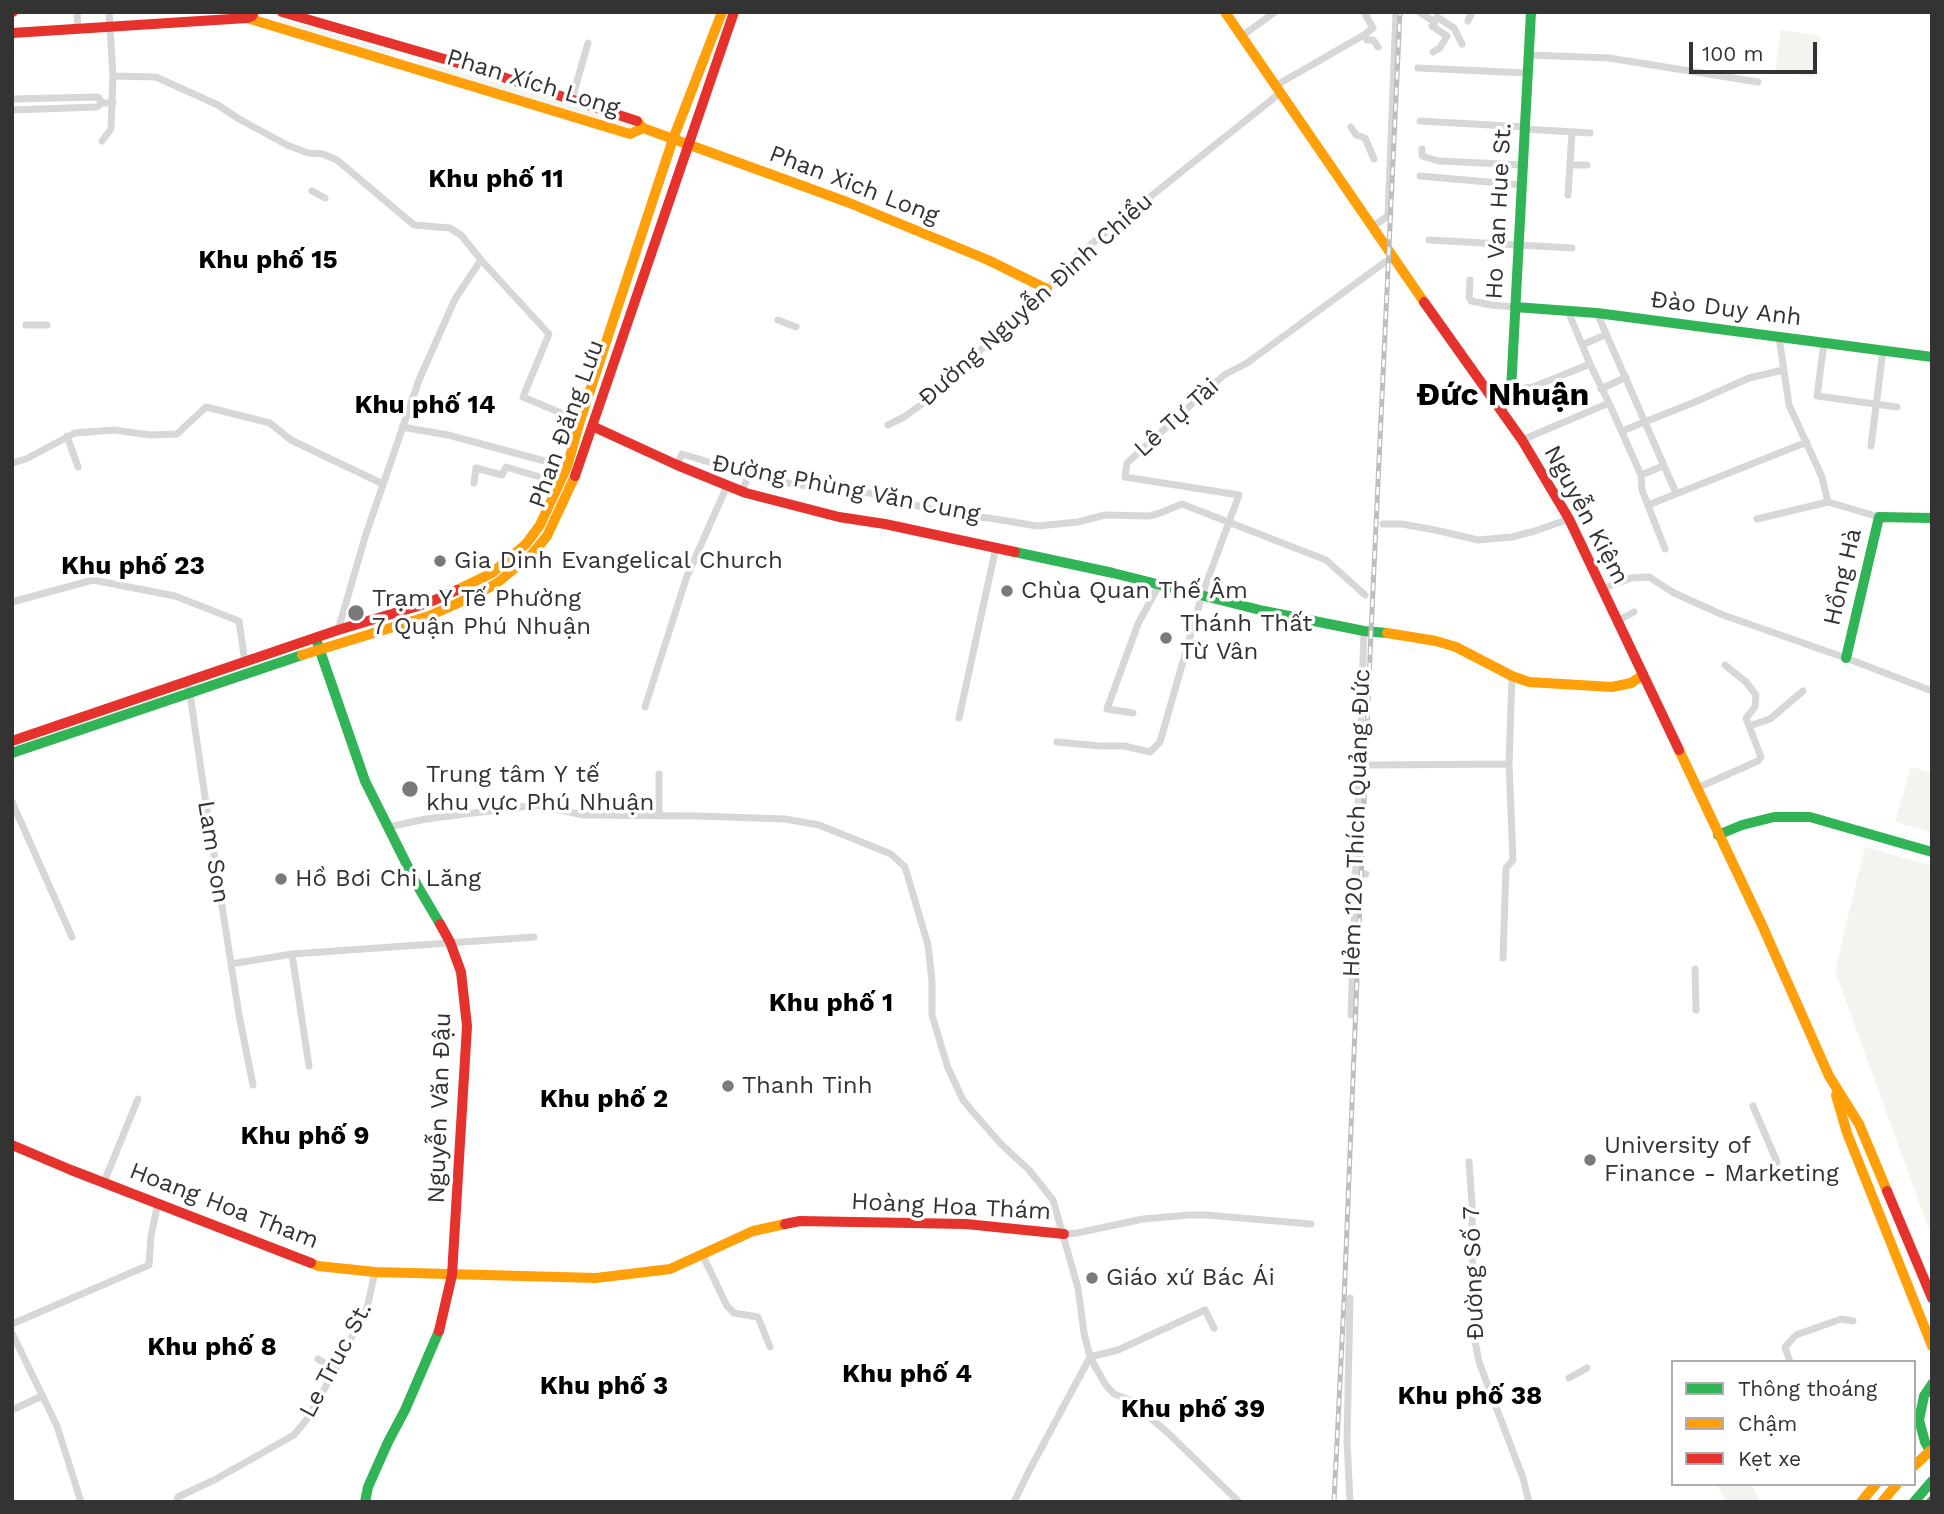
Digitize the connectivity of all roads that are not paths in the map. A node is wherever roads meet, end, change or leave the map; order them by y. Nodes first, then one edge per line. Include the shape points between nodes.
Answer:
1 (78, 12) edge
2 (109, 12) edge
3 (282, 12) edge
4 (722, 12) edge
5 (734, 12) edge
6 (1225, 12) edge
7 (1275, 12) edge
8 (1364, 12) edge
9 (1396, 12) edge
10 (1419, 12) edge
11 (1472, 12) edge
12 (1531, 12) edge
13 (246, 15) edge
14 (1468, 21) dead end
15 (1435, 22) junction
16 (110, 28) junction
17 (78, 29) junction
18 (12, 33) edge
19 (1364, 35) junction
20 (1241, 36) junction
21 (588, 43) dead end
22 (1462, 44) dead end
23 (1378, 47) dead end
24 (414, 50) junction
25 (1433, 52) dead end
26 (1529, 55) junction
27 (408, 67) junction
28 (1418, 68) dead end
29 (1528, 73) junction
30 (113, 76) junction
31 (1758, 82) dead end
32 (1277, 90) junction
33 (69, 97) junction
34 (32, 98) junction
35 (12, 99) edge
36 (572, 99) junction
37 (102, 103) junction
38 (113, 103) junction
39 (68, 108) junction
40 (12, 110) edge
41 (33, 110) junction
42 (1420, 121) dead end
43 (1351, 127) dead end
44 (643, 128) junction
45 (1525, 128) junction
46 (1572, 132) junction
47 (1590, 132) dead end
48 (673, 139) junction
49 (102, 141) dead end
50 (688, 145) junction
51 (1422, 149) dead end
52 (1374, 159) dead end
53 (1524, 165) junction
54 (1570, 165) junction
55 (1587, 165) dead end
56 (1420, 176) dead end
57 (1522, 185) junction
58 (312, 191) dead end
59 (1568, 195) dead end
60 (325, 198) dead end
61 (1372, 227) junction
62 (1429, 240) dead end
63 (1519, 245) junction
64 (1572, 248) dead end
65 (481, 260) junction
66 (1385, 262) dead end
67 (1470, 280) dead end
68 (1047, 289) junction
69 (1515, 307) junction
70 (1568, 311) junction
71 (1597, 313) junction
72 (778, 320) dead end
73 (26, 325) dead end
74 (47, 325) dead end
75 (796, 327) dead end
76 (1605, 335) junction
77 (1779, 337) junction
78 (1824, 343) junction
79 (1582, 345) junction
80 (1883, 350) junction
81 (1932, 357) edge
82 (1590, 364) junction
83 (1783, 370) junction
84 (1626, 377) junction
85 (1601, 389) junction
86 (1511, 390) junction
87 (1609, 403) junction
88 (1875, 404) junction
89 (1897, 407) dead end
90 (1501, 410) junction
91 (580, 421) junction
92 (1644, 422) junction
93 (888, 425) dead end
94 (592, 426) junction
95 (402, 427) junction
96 (1622, 431) junction
97 (68, 436) junction
98 (1522, 440) junction
99 (1807, 442) junction
100 (1871, 446) dead end
101 (12, 463) edge
102 (677, 465) junction
103 (718, 465) junction
104 (1663, 466) junction
105 (78, 467) dead end
106 (567, 467) junction
107 (749, 474) junction
108 (1641, 475) junction
109 (712, 480) junction
110 (474, 482) dead end
111 (559, 483) junction
112 (383, 484) junction
113 (727, 486) junction
114 (742, 492) junction
115 (1676, 494) junction
116 (1828, 502) junction
117 (1648, 505) junction
118 (1879, 517) junction
119 (1932, 518) edge
120 (1569, 519) junction
121 (1757, 519) dead end
122 (1230, 523) junction
123 (1383, 524) dead end
124 (996, 547) junction
125 (1665, 549) dead end
126 (1160, 583) junction
127 (1602, 589) junction
128 (1202, 595) junction
129 (1365, 595) dead end
130 (12, 603) edge
131 (1634, 612) dead end
132 (1617, 621) junction
133 (338, 630) junction
134 (1364, 631) junction
135 (342, 642) junction
136 (318, 643) junction
137 (1846, 658) junction
138 (245, 663) junction
139 (1726, 665) dead end
140 (1643, 675) junction
141 (1512, 676) junction
142 (187, 683) junction
143 (1803, 691) dead end
144 (1932, 691) edge
145 (190, 694) junction
146 (645, 707) dead end
147 (1133, 713) dead end
148 (959, 718) dead end
149 (1749, 726) junction
150 (12, 741) edge
151 (1057, 742) dead end
152 (12, 753) edge
153 (1509, 764) junction
154 (1369, 765) dead end
155 (659, 774) dead end
156 (1697, 788) junction
157 (12, 802) edge
158 (659, 815) junction
159 (388, 827) junction
160 (1718, 835) junction
161 (1932, 852) edge
162 (1355, 872) junction
163 (1366, 874) dead end
164 (72, 937) dead end
165 (534, 937) dead end
166 (450, 942) junction
167 (292, 954) junction
168 (1503, 958) dead end
169 (231, 964) junction
170 (1695, 970) dead end
171 (1696, 1010) dead end
172 (1351, 1014) dead end
173 (309, 1066) dead end
174 (1832, 1082) junction
175 (253, 1085) dead end
176 (138, 1099) dead end
177 (1753, 1106) dead end
178 (12, 1145) edge
179 (1469, 1162) dead end
180 (1777, 1162) dead end
181 (104, 1182) junction
182 (158, 1203) junction
183 (1311, 1224) dead end
184 (1064, 1234) junction
185 (702, 1254) junction
186 (375, 1272) junction
187 (452, 1275) junction
188 (1350, 1298) dead end
189 (1932, 1298) edge
190 (1853, 1321) dead end
191 (12, 1324) edge
192 (1932, 1325) edge
193 (1214, 1328) dead end
194 (12, 1333) edge
195 (1932, 1346) edge
196 (770, 1347) dead end
197 (1090, 1357) junction
198 (318, 1359) dead end
199 (1789, 1360) edge
200 (1587, 1368) dead end
201 (335, 1370) junction
202 (1569, 1378) dead end
203 (1932, 1384) edge
204 (41, 1396) junction
205 (12, 1410) edge
206 (1929, 1449) edge
207 (1916, 1464) edge
208 (1932, 1481) edge
209 (1874, 1486) edge
210 (1895, 1486) edge
211 (81, 1502) edge
212 (176, 1502) edge
213 (365, 1502) edge
214 (1014, 1502) edge
215 (1239, 1502) edge
216 (1350, 1502) edge
217 (1529, 1502) edge
218 (1861, 1502) edge
219 (1882, 1502) edge
220 (1914, 1502) edge

1 - 17 street
2 - 16 street
3 - 24 main road, Phan Xích Long
4 - 48 main road, Phan Đăng Lưu
5 - 50 main road, Phan Đăng Lưu
6 - 20 main road, Nguyễn Kiệm
7 - 20 street
8 - 19 street via 1373,28
9 - 61 street via 1388,216
10 - 15 street
11 - 14 street
12 - 26 main road, Ho Van Hue St.
13 - 16 main road, Phan Xích Long
13 - 27 main road, Phan Xích Long
15 - 22 street via 1437,17 1454,28
15 - 25 street via 1432,26 1447,36
16 - 17 main road, Phan Xích Long
16 - 30 street
17 - 18 main road, Phan Xích Long
19 - 23 street
19 - 32 street, Đường Nguyễn Đình Chiểu
20 - 32 main road, Nguyễn Kiệm
21 - 36 street
24 - 27 street
24 - 36 main road, Phan Xích Long
26 - 29 main road, Ho Van Hue St.
26 - 31 street via 1609,58
27 - 44 main road, Phan Xích Long via 630,134
28 - 29 street
29 - 45 main road, Ho Van Hue St.
30 - 38 street
30 - 65 street via 156,77 218,105 287,145 337,160 414,225 450,228
32 - 61 main road, Nguyễn Kiệm
32 - 68 street, Đường Nguyễn Đình Chiểu via 1077,256
33 - 34 street
33 - 37 street via 98,97
33 - 39 street
34 - 35 street
34 - 41 street
36 - 44 main road, Phan Xích Long via 636,119
37 - 38 street
37 - 39 street
38 - 49 street via 111,129
39 - 41 street
40 - 41 street
42 - 45 street
43 - 52 street via 1365,138
44 - 48 main road, Phan Xich Long
45 - 46 street
45 - 53 main road, Ho Van Hue St.
46 - 47 street
46 - 54 street
48 - 50 main road, Phan Xich Long
48 - 91 main road, Phan Đăng Lưu
50 - 68 main road, Phan Xich Long via 847,202
50 - 94 main road, Phan Đăng Lưu
51 - 53 street via 1422,156 1438,161
53 - 57 main road, Ho Van Hue St.
54 - 55 street
54 - 59 street
56 - 57 street
57 - 63 main road, Ho Van Hue St.
58 - 60 street
61 - 90 main road, Nguyễn Kiệm
62 - 63 street
63 - 64 street
63 - 69 main road, Ho Van Hue St.
65 - 91 street via 549,334 523,397
65 - 95 street via 456,299
66 - 122 street, Lê Tự Tài via 1247,363 1224,374 1127,463 1125,477 1239,495
67 - 69 street via 1471,301
68 - 93 street, Đường Nguyễn Đình Chiểu via 922,404
69 - 70 main road, Đào Duy Anh
69 - 86 main road, Ho Van Hue St.
70 - 71 main road, Đào Duy Anh
70 - 79 street
71 - 76 street
71 - 77 main road, Đào Duy Anh
72 - 75 street
73 - 74 street
76 - 79 street
76 - 84 street
77 - 78 main road, Đào Duy Anh
77 - 83 street
78 - 80 main road, Đào Duy Anh
78 - 88 street via 1817,396
79 - 82 street
80 - 81 main road, Đào Duy Anh
80 - 88 street
82 - 85 street
82 - 86 street via 1534,387
83 - 92 street via 1749,378
83 - 99 street via 1788,405
84 - 85 street
84 - 92 street
85 - 87 street
86 - 90 main road, Ho Van Hue St.
87 - 96 street
87 - 98 street
88 - 89 street
88 - 100 street
90 - 98 main road, Nguyễn Kiệm
91 - 94 main road
91 - 106 main road, Phan Đăng Lưu
92 - 96 street
92 - 104 street
94 - 102 main road
94 - 135 main road, Phan Đăng Lưu via 578,470 547,536 516,568 476,595 429,616
95 - 106 street
95 - 112 street
96 - 108 street
97 - 101 street
97 - 105 street
97 - 112 street via 114,430 177,434 206,407 270,423 291,440
98 - 120 main road, Nguyễn Kiệm
99 - 115 street
99 - 116 street
102 - 103 street, Đường Phùng Văn Cung via 682,454
102 - 109 main road
103 - 107 street, Đường Phùng Văn Cung
103 - 109 street
104 - 108 street
104 - 115 street
106 - 111 main road, Phan Đăng Lưu
107 - 114 street
107 - 122 street, Đường Phùng Văn Cung via 870,493 949,514 1037,526 1105,515 1149,516 1182,504
108 - 117 street
109 - 113 main road
110 - 111 street via 476,468 502,475 506,467
111 - 133 main road, Phan Đăng Lưu via 526,544 492,573 428,603
112 - 133 street
113 - 114 main road
113 - 146 street via 687,577
114 - 124 main road via 839,517
115 - 117 street
116 - 118 street
116 - 121 street
117 - 125 street
118 - 119 main road, Hồng Hà
118 - 137 main road, Hồng Hà
120 - 123 street via 1513,537 1478,540
120 - 127 main road, Nguyễn Kiệm
122 - 128 street, Lê Tự Tài
122 - 129 street, Đường Phùng Văn Cung via 1326,560
124 - 126 main road
124 - 148 street
126 - 128 main road
126 - 147 street via 1138,624 1107,709
127 - 132 main road, Nguyễn Kiệm
127 - 137 street via 1648,577 1723,615
128 - 134 main road
128 - 151 street, Lê Tự Tài via 1160,742 1150,752
130 - 138 street via 93,580 175,596 239,621
131 - 132 street
132 - 140 main road, Nguyễn Kiệm
133 - 135 street
133 - 136 main road, Phan Đăng Lưu
134 - 141 main road via 1456,647
134 - 162 street, Hẻm 120 Thích Quảng Đức
135 - 136 main road, Phan Đăng Lưu
136 - 138 main road, Phan Đăng Lưu
136 - 145 main road, Phan Đăng Lưu
136 - 159 main road, Nguyễn Văn Đậu via 356,759
137 - 144 street
138 - 142 main road, Phan Đăng Lưu
139 - 149 street via 1756,695 1755,708 1746,718
140 - 141 main road via 1612,687 1529,682
140 - 156 main road, Nguyễn Kiệm
141 - 153 street
142 - 145 street, Lam Son
142 - 150 main road, Phan Đăng Lưu
143 - 149 street via 1770,719
145 - 152 main road, Phan Đăng Lưu
145 - 169 street, Lam Son
149 - 156 street via 1761,757 1758,761
153 - 154 street
153 - 168 street via 1513,860 1506,868
155 - 158 street
156 - 160 main road, Nguyễn Kiệm
157 - 164 street
158 - 159 street via 583,814 537,805
158 - 184 street via 819,825 891,854 905,866 928,945 932,1015 948,1068 962,1100 1053,1200
159 - 166 main road, Nguyễn Văn Đậu
160 - 161 main road via 1774,817 1810,817
160 - 174 main road, Nguyễn Kiệm
162 - 163 street
162 - 172 street, Hẻm 120 Thích Quảng Đức
165 - 166 street
166 - 167 street
166 - 187 main road, Nguyễn Văn Đậu via 461,972 467,1026
167 - 169 street
167 - 173 street
169 - 175 street, Lam Son
170 - 171 street
174 - 189 main road, Nguyễn Kiệm via 1859,1124
174 - 192 main road
174 - 195 main road, Nguyễn Kiệm via 1847,1133
176 - 181 street
177 - 180 street
178 - 181 main road, Hoang Hoa Tham
179 - 217 street, Đường Số 7 via 1473,1331 1479,1362
181 - 182 main road, Hoang Hoa Tham
182 - 186 main road, Hoang Hoa Tham via 318,1266
182 - 191 street via 149,1265
183 - 184 street, Hoàng Hoa Thám via 1189,1215
184 - 185 main road, Hoàng Hoa Thám via 966,1224 800,1221 753,1231
184 - 197 street
185 - 187 main road, Hoang Hoa Tham via 670,1269 596,1278
185 - 196 street via 726,1306 734,1313 758,1317
186 - 187 main road, Hoang Hoa Tham
186 - 201 street, Le Truc St. via 368,1308
187 - 213 main road, Nguyễn Văn Đậu via 440,1332
188 - 216 street
190 - 199 street via 1841,1319 1796,1335 1785,1347
193 - 197 street via 1205,1310 1128,1346
194 - 204 street
197 - 214 street
197 - 215 street via 1114,1394 1130,1401 1168,1433
198 - 201 street
200 - 202 street
201 - 212 street, Le Truc St. via 294,1435
203 - 206 main road via 1919,1420
204 - 205 street
204 - 211 street via 57,1426
206 - 207 main road
208 - 220 main road
209 - 218 main road
210 - 219 main road

